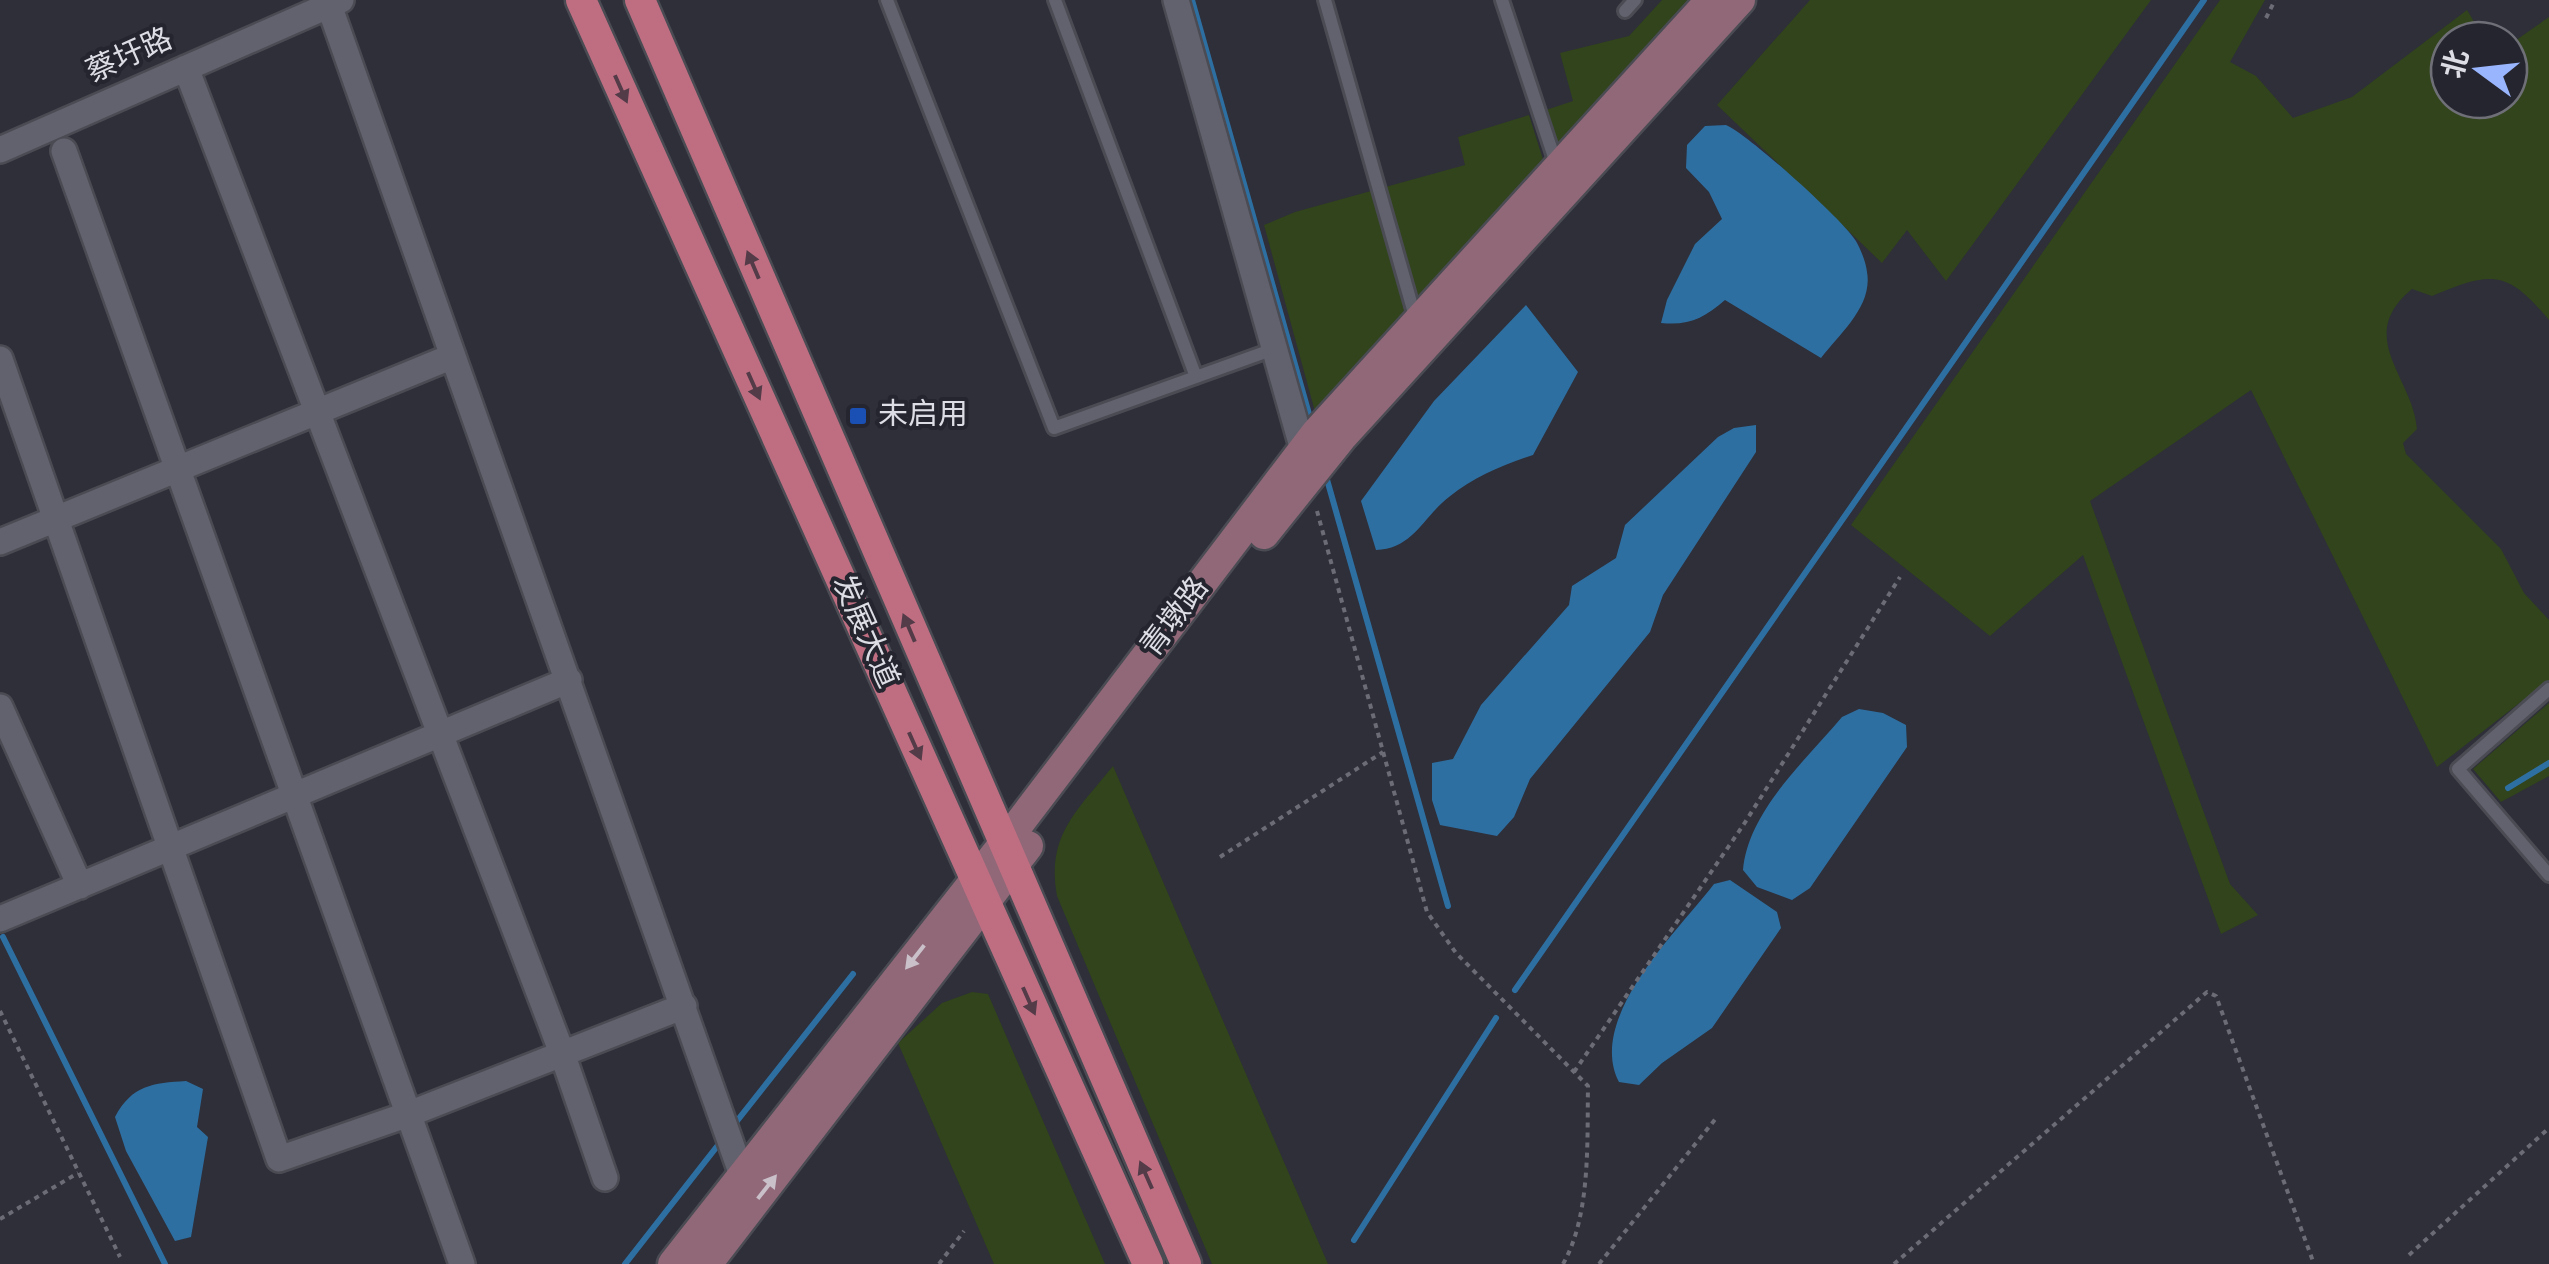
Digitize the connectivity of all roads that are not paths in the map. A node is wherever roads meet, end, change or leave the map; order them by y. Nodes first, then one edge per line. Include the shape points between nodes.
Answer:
1 (581, 0) edge
2 (640, 0) edge
3 (887, 0) edge
4 (1055, 0) edge
5 (1176, 0) edge
6 (1325, 0) edge
7 (1502, 0) edge
8 (1635, 0) edge
9 (1712, 0) edge
10 (1740, 0) edge
11 (334, 3) edge
12 (1624, 12) dead end
13 (186, 68) junction
14 (0, 150) edge
15 (64, 151) dead end
16 (1562, 180) junction
17 (1418, 322) junction
18 (1274, 349) junction
19 (454, 356) junction
20 (0, 359) edge
21 (1196, 377) junction
22 (316, 412) junction
23 (1306, 465) junction
24 (178, 469) junction
25 (56, 519) junction
26 (0, 542) edge
27 (570, 680) junction
28 (2549, 689) edge
29 (0, 707) edge
30 (440, 735) junction
31 (294, 796) junction
32 (171, 848) junction
33 (1007, 857) junction
34 (2549, 874) edge
35 (80, 886) junction
36 (980, 892) junction
37 (0, 919) edge
38 (684, 1006) junction
39 (562, 1053) junction
40 (408, 1114) junction
41 (742, 1175) junction
42 (605, 1178) dead end
43 (462, 1264) edge
44 (672, 1264) edge
45 (707, 1264) edge
46 (1148, 1264) edge
47 (1186, 1264) edge

1 -> 36 main road, 发展大道
33 -> 2 main road, 发展大道
3 - 21 lane via 1054,428
4 - 21 lane
5 - 18 street
6 - 17 lane
7 - 16 lane
8 - 12 lane
9 - 16 main road, 青墩路
10 - 16 main road, 青墩路
11 - 13 street, 蔡圩路
11 - 19 street
13 - 14 street, 蔡圩路
13 - 22 street
15 - 24 street
16 - 17 main road, 青墩路
16 - 23 main road, 青墩路
17 - 23 main road, 青墩路
18 - 21 lane
18 - 23 street
19 - 22 street
19 - 27 street
20 - 25 street
22 - 24 street
22 - 30 street
23 - 33 main road, 青墩路
24 - 25 street
24 - 31 street
25 - 26 street
25 - 32 street
27 - 30 street
27 - 38 street
28 - 34 lane via 2458,769
29 - 35 street
30 - 31 street
30 - 39 street
31 - 32 street
31 - 40 street
32 - 35 street
32 - 40 street via 279,1159
33 - 36 main road, 青墩路
47 -> 33 main road, 发展大道
35 - 37 street
36 -> 41 main road, 青墩路
45 -> 36 main road, 青墩路
36 -> 46 main road, 发展大道
38 - 39 street
38 - 41 street
39 - 40 street
39 - 42 street
40 - 43 street
41 - 44 main road, 青墩路

